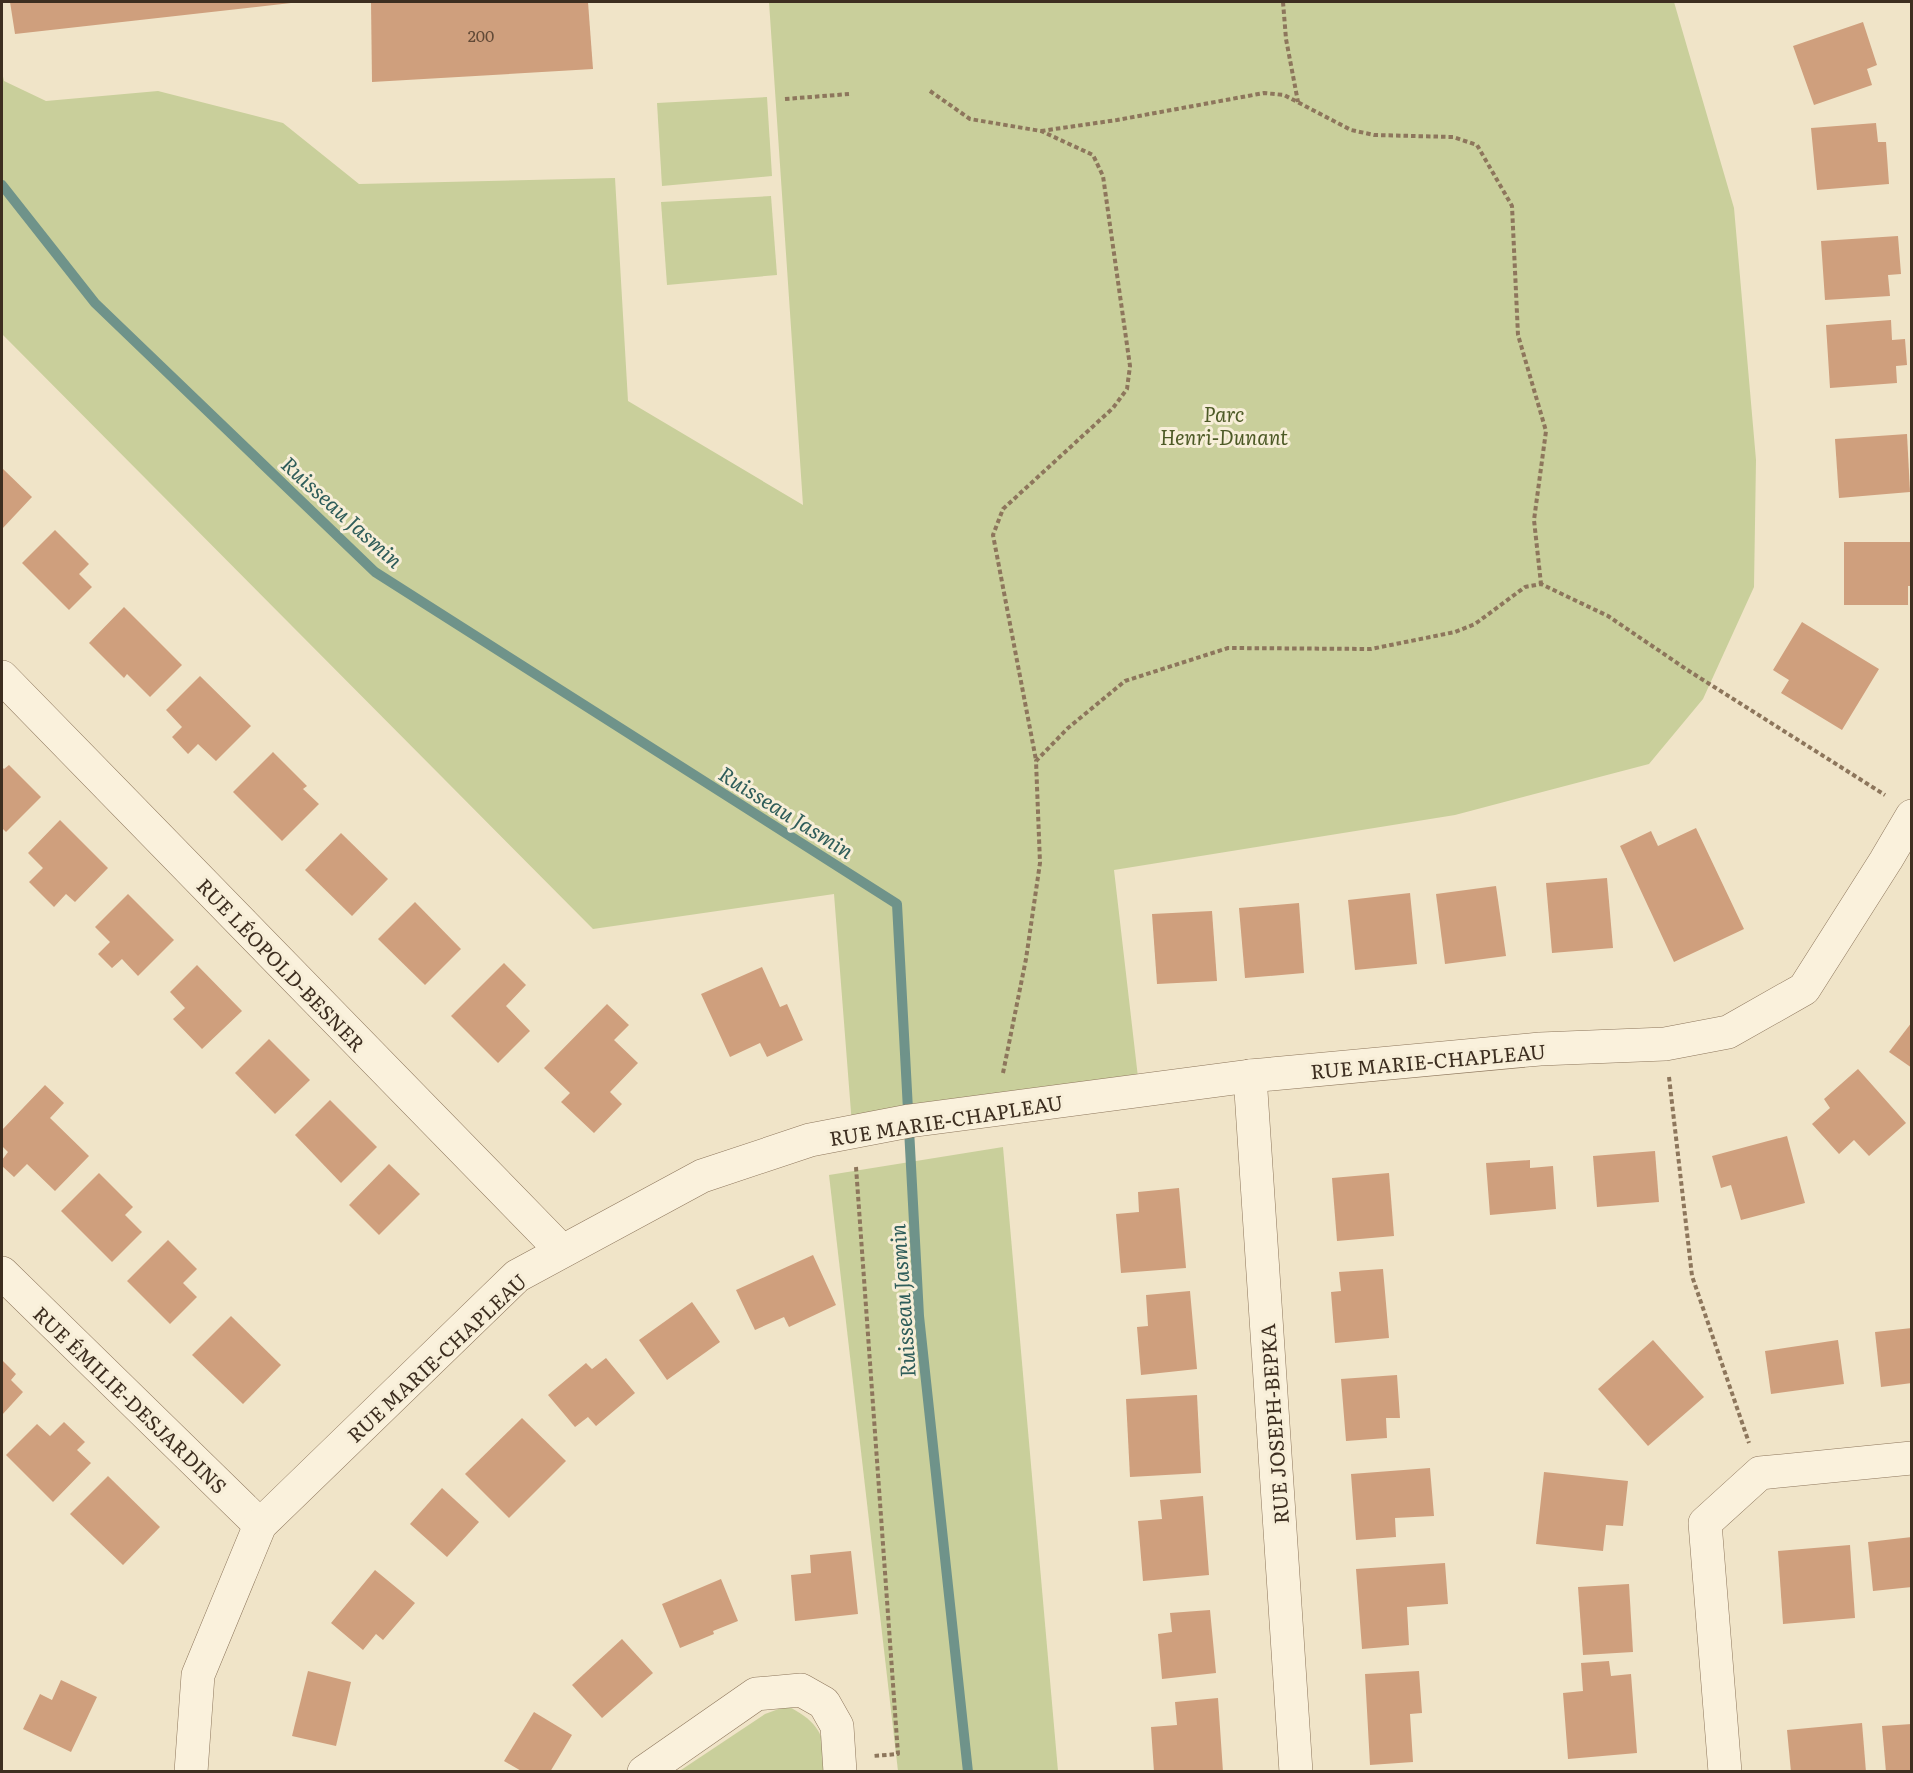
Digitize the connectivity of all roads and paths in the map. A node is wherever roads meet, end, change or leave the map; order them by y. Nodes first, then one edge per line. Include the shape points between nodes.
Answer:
1 (1283, 2) edge
2 (930, 91) dead end
3 (849, 94) dead end
4 (785, 99) dead end
5 (1298, 102) junction
6 (1041, 131) junction
7 (1541, 584) junction
8 (2, 677) edge
9 (1036, 761) junction
10 (1901, 807) edge
11 (1665, 1044) junction
12 (1250, 1076) junction
13 (995, 1110) junction
14 (854, 1131) junction
15 (562, 1251) junction
16 (2, 1273) edge
17 (1911, 1458) edge
18 (1760, 1473) junction
19 (260, 1525) junction
20 (839, 1765) edge
21 (191, 1772) edge
22 (644, 1772) edge
23 (1296, 1772) edge
24 (1725, 1772) edge

1 - 5 path
2 - 6 path via 970,119
3 - 4 path
5 - 6 path via 1284,94 1264,93
5 - 7 path via 1352,130 1374,135 1453,137 1477,145 1512,206 1518,335 1546,431 1534,520
6 - 9 path via 1093,155 1103,176 1130,366 1128,389 1113,408 1003,509 993,535
7 - 9 path via 1525,587 1475,624 1455,632 1371,649 1228,648 1125,681 1068,728
7 - 10 path via 1608,616
8 - 15 street, RUE LÉOPOLD-BESNER
9 - 13 path via 1040,863 1026,959
10 - 11 street, RUE MARIE-CHAPLEAU via 1887,860 1804,988 1728,1032
11 - 12 street, RUE MARIE-CHAPLEAU via 1540,1049
11 - 18 path via 1692,1276
12 - 13 street, RUE MARIE-CHAPLEAU
12 - 23 street, RUE JOSEPH-BEPKA
13 - 14 street, RUE MARIE-CHAPLEAU
14 - 15 street, RUE MARIE-CHAPLEAU via 810,1140 702,1176
14 - 20 path via 898,1754
15 - 19 street, RUE MARIE-CHAPLEAU via 518,1276
16 - 19 street, RUE ÉMILIE-DESJARDINS
17 - 18 street
18 - 24 street via 1705,1523
19 - 21 street, RUE MARIE-CHAPLEAU via 198,1675
20 - 22 street via 837,1726 824,1703 801,1690 756,1694

